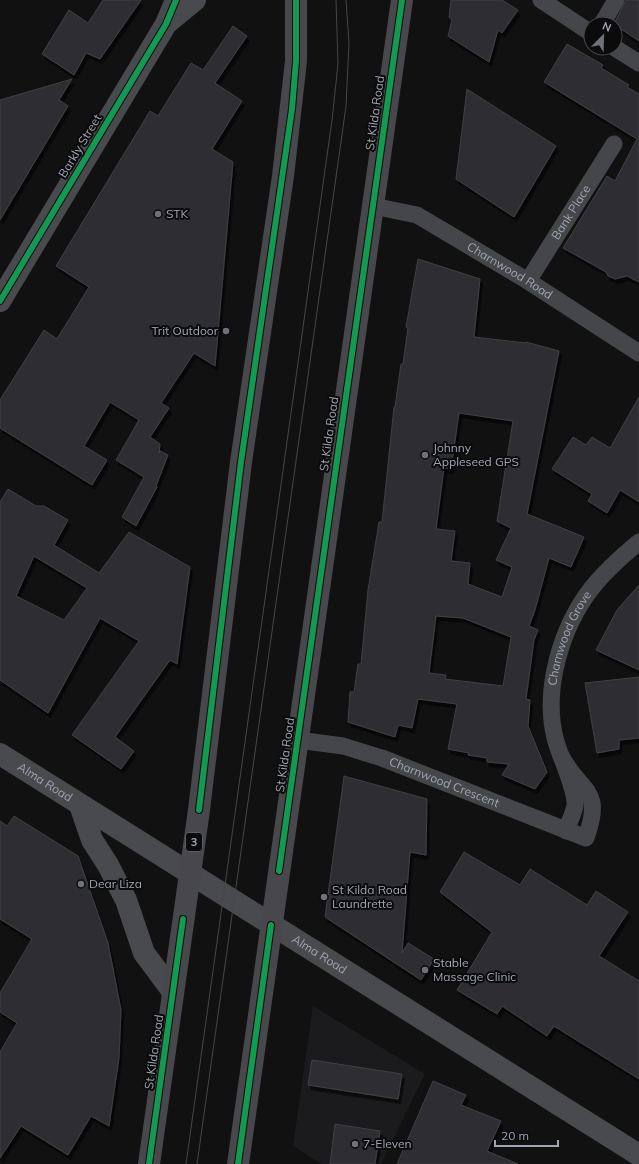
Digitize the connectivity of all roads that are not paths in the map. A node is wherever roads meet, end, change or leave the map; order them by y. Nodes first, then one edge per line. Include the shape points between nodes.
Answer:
1 (176, 0) edge
2 (195, 0) edge
3 (296, 0) edge
4 (402, 0) edge
5 (541, 0) edge
6 (616, 0) edge
7 (607, 16) edge
8 (166, 24) junction
9 (583, 28) edge
10 (623, 53) edge
11 (639, 63) edge
12 (614, 144) dead end
13 (372, 206) junction
14 (528, 281) junction
15 (0, 301) edge
16 (639, 354) edge
17 (639, 542) edge
18 (298, 740) junction
19 (0, 754) edge
20 (561, 756) junction
21 (80, 805) junction
22 (566, 830) junction
23 (586, 838) joint
24 (189, 873) junction
25 (271, 925) junction
26 (173, 992) junction
27 (639, 1155) edge
28 (149, 1164) edge
29 (238, 1164) edge

1 - 8 street, Barkly Street
2 - 8 street, Barkly Street
3 - 24 highway, St Kilda Road / 3 via 296,60 292,109 241,462 199,810
4 - 13 highway, St Kilda Road
5 - 9 street
6 - 7 street
8 - 15 street, Barkly Street
10 - 11 street
12 - 14 street, Bank Place
13 - 14 street, Charnwood Road via 417,214
13 - 18 highway, St Kilda Road
14 - 16 street, Charnwood Road
17 - 20 street, Charnwood Grove via 609,568 591,589 568,631 558,659 553,688 552,713
18 - 22 street, Charnwood Crescent via 343,746 365,752
18 - 25 highway, St Kilda Road
19 - 21 street, Alma Road
20 - 22 street, Charnwood Grove via 575,802
20 - 23 street, Charnwood Grove via 584,785 592,801 593,814
21 - 24 street, Alma Road
21 - 26 street via 92,840 126,900 144,953
22 - 23 street, Charnwood Crescent
24 - 25 street, Alma Road
24 - 26 highway, St Kilda Road / 3
25 - 27 street, Alma Road
25 - 29 highway, St Kilda Road
26 - 28 highway, St Kilda Road / 3

